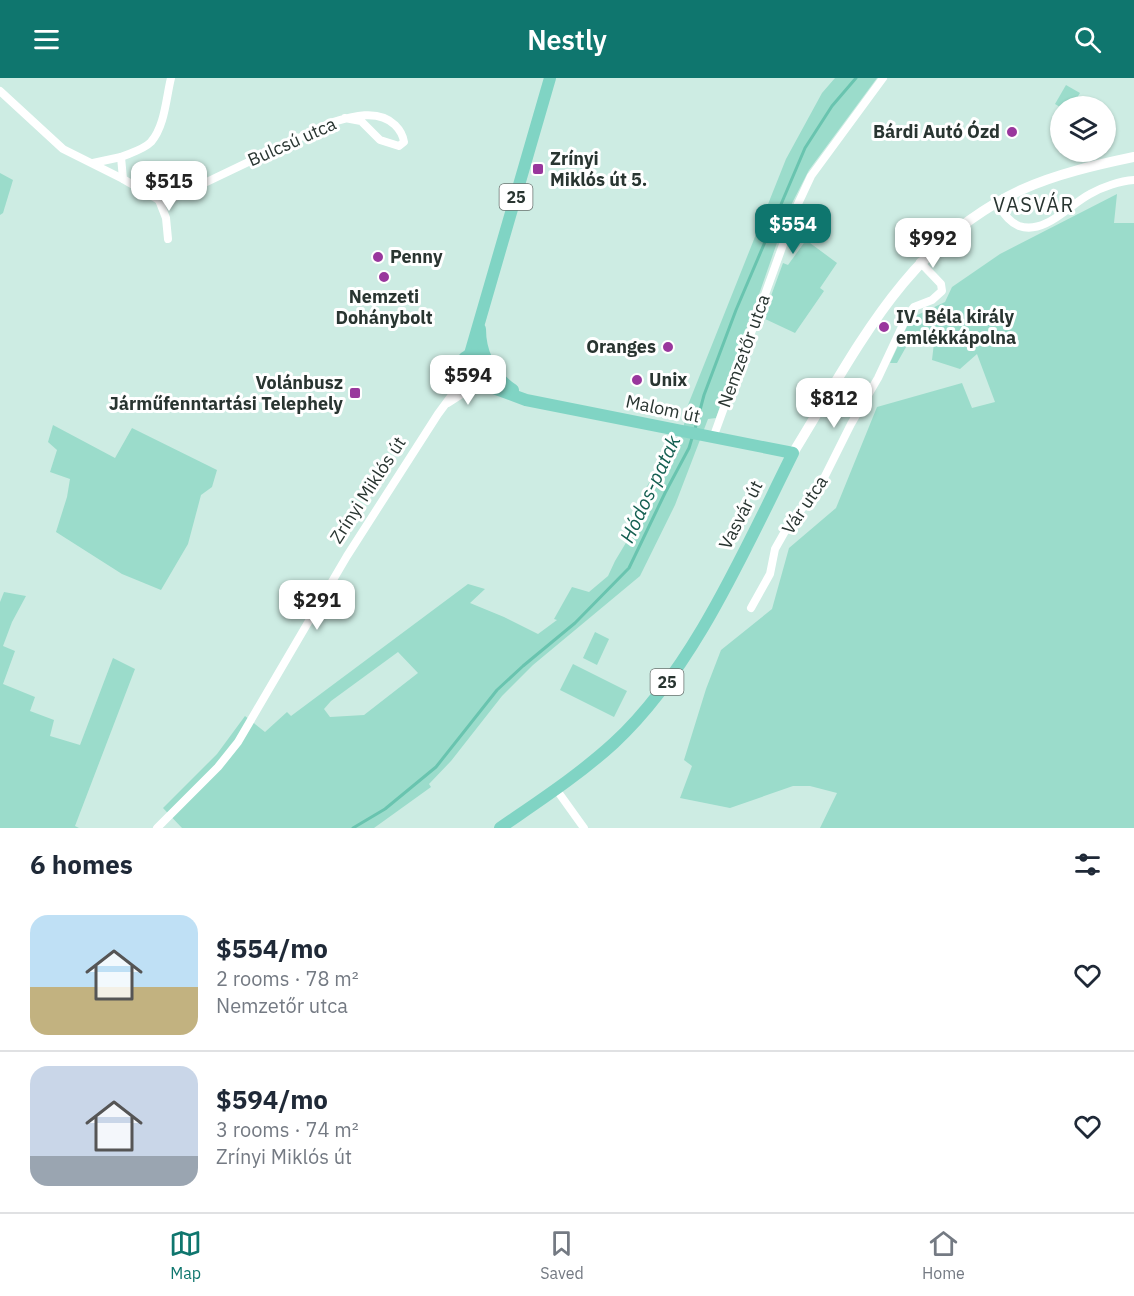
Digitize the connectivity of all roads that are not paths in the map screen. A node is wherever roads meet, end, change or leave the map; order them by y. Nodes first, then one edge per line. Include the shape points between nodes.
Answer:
1 (171, 78) edge
2 (550, 78) edge
3 (883, 78) edge
4 (0, 91) edge
5 (345, 118) junction
6 (1134, 156) edge
7 (121, 158) junction
8 (92, 163) junction
9 (123, 179) junction
10 (1134, 180) edge
11 (159, 200) junction
12 (996, 203) junction
13 (168, 239) dead end
14 (920, 262) junction
15 (480, 317) junction
16 (470, 354) junction
17 (488, 363) junction
18 (460, 374) junction
19 (478, 384) junction
20 (526, 400) junction
21 (444, 405) junction
22 (709, 437) junction
23 (763, 447) junction
24 (793, 453) junction
25 (775, 487) junction
26 (752, 608) dead end
27 (556, 789) junction
28 (157, 828) edge
29 (500, 828) edge
30 (584, 828) edge

1 - 7 street via 154,137
2 - 15 main road, 25
3 - 22 street, Nemzetőr utca via 811,176
4 - 8 street via 63,149
5 - 5 street, Bulcsú utca via 383,117 397,127 404,142 399,146 388,144 361,121
5 - 11 street, Bulcsú utca via 169,200
6 - 12 street, Vasvár út via 1035,185
7 - 8 street
7 - 9 street
8 - 9 street
9 - 11 street
10 - 12 street via 1090,194 1034,227 1013,223
11 - 13 street
12 - 14 street, Vasvár út via 955,230
14 - 24 street, Vasvár út via 878,316
14 - 26 street, Vár utca via 941,284 942,291 914,307 907,316 820,486 775,549 770,574
15 - 16 main road, 25
15 - 17 main road, 25 via 480,340
16 - 17 main road, 25 via 479,354
16 - 18 main road, 25 via 461,362
17 - 19 main road via 488,377
17 - 20 main road, Malom út / 25 via 505,385
18 - 19 main road, 25 via 466,382
18 - 21 street, Zrínyi Miklós út
19 - 20 main road, Malom út / 25
19 - 21 street, Zrínyi Miklós út
20 - 22 main road, Malom út / 25
21 - 28 street, Zrínyi Miklós út via 347,556 238,742
22 - 23 main road, Malom út / 25
23 - 24 main road, Malom út / 25
23 - 25 main road, 25 via 778,464
24 - 25 main road, Vasvár út / 25
25 - 27 main road, Vasvár út / 25 via 704,625 661,691 614,742
27 - 29 main road, Vasvár út / 25
27 - 30 street

